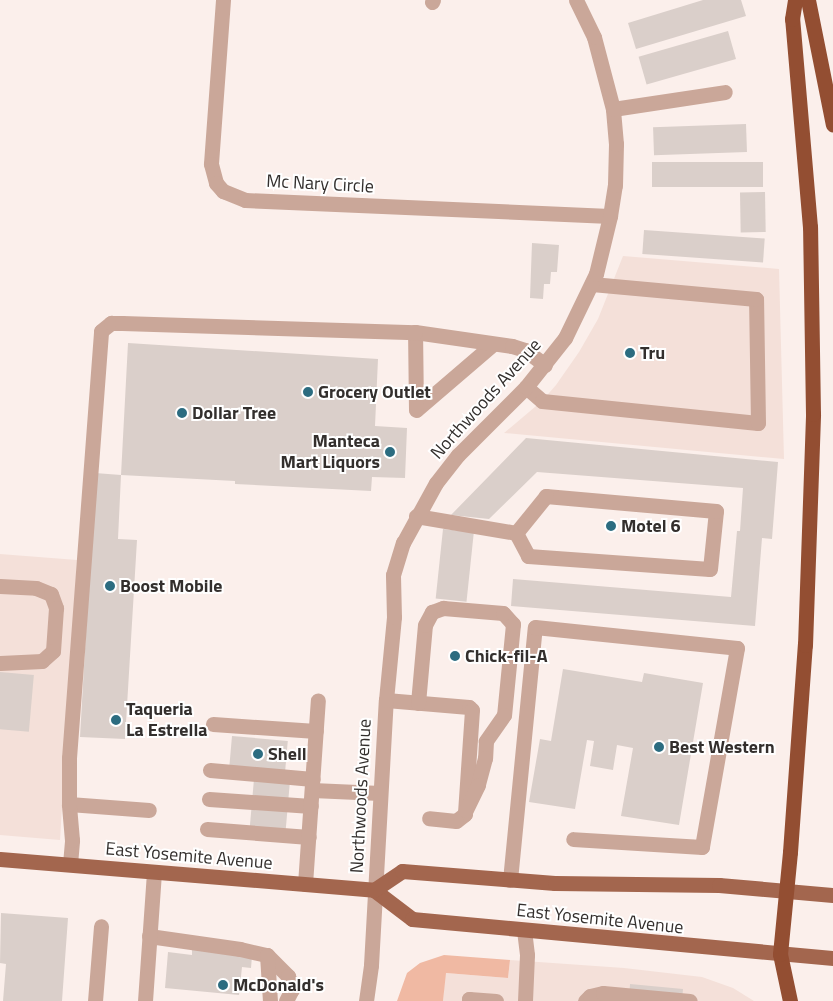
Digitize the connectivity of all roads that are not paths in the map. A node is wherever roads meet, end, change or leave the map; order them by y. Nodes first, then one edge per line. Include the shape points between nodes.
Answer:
1 (223, 0) edge
2 (576, 0) edge
3 (794, 0) edge
4 (808, 0) edge
5 (725, 92) dead end
6 (613, 109) junction
7 (833, 125) edge
8 (610, 216) junction
9 (592, 284) junction
10 (415, 332) junction
11 (493, 344) junction
12 (545, 365) junction
13 (526, 387) junction
14 (416, 516) junction
15 (516, 533) junction
16 (0, 586) edge
17 (0, 663) edge
18 (318, 700) dead end
19 (386, 700) junction
20 (418, 702) junction
21 (213, 724) dead end
22 (316, 731) junction
23 (210, 770) dead end
24 (312, 784) junction
25 (380, 793) junction
26 (209, 799) dead end
27 (69, 804) junction
28 (311, 806) junction
29 (150, 810) dead end
30 (466, 810) junction
31 (429, 818) dead end
32 (207, 829) dead end
33 (309, 837) junction
34 (573, 839) dead end
35 (0, 859) edge
36 (70, 864) junction
37 (154, 872) junction
38 (510, 880) junction
39 (305, 884) junction
40 (374, 890) junction
41 (786, 891) junction
42 (833, 895) edge
43 (101, 926) dead end
44 (524, 930) junction
45 (150, 936) junction
46 (780, 954) junction
47 (267, 955) junction
48 (833, 958) edge
49 (96, 1001) edge
50 (145, 1001) edge
51 (270, 1001) edge
52 (286, 1001) edge
53 (366, 1001) edge
54 (469, 1001) edge
55 (496, 1001) edge
56 (525, 1001) edge
57 (585, 1001) edge
58 (690, 1001) edge
59 (790, 1001) edge

1 - 8 street, Mc Nary Circle via 211,164 216,183 223,192 245,200
2 - 6 street, Northwoods Avenue via 594,37
3 - 41 highway via 792,19 810,227 814,414 804,645
4 - 7 highway
5 - 6 street
6 - 8 street, Northwoods Avenue via 615,185
8 - 9 street, Northwoods Avenue
9 - 12 street, Northwoods Avenue via 565,338
9 - 13 street via 756,299 758,423 542,401
10 - 11 street
10 - 11 street via 416,410
10 - 27 street via 122,323 111,323 101,331
11 - 12 street via 525,350
12 - 13 street, Northwoods Avenue
13 - 14 street, Northwoods Avenue via 458,455
14 - 15 street
14 - 19 street, Northwoods Avenue via 393,575 394,617
15 - 15 street via 528,556 710,569 716,511 546,496
16 - 17 street via 36,588 51,594 56,608 53,650 42,661
18 - 22 street
19 - 20 street
19 - 25 street, Northwoods Avenue
20 - 30 street via 469,707 472,710
20 - 30 street via 425,625 432,612 443,608 503,613 513,624 504,715 486,741 478,785
21 - 22 street
22 - 24 street
23 - 24 street
24 - 25 street
24 - 28 street
25 - 40 street, Northwoods Avenue
26 - 28 street
27 - 29 street
27 - 36 street
28 - 33 street
30 - 31 street via 456,821
32 - 33 street
33 - 39 street
34 - 38 street via 702,847 738,648 535,627
35 - 36 main road, East Yosemite Avenue
36 - 37 main road, East Yosemite Avenue
37 - 39 main road, East Yosemite Avenue
37 - 45 street
38 - 40 main road, East Yosemite Avenue via 402,871
38 - 41 main road, East Yosemite Avenue via 719,885
39 - 40 main road, East Yosemite Avenue
40 - 44 main road, East Yosemite Avenue via 412,919
40 - 53 street, Northwoods Avenue
41 - 42 main road, East Yosemite Avenue
41 - 46 highway
43 - 49 street
44 - 46 main road, East Yosemite Avenue
44 - 56 street via 527,954
45 - 47 street
45 - 50 street
46 - 48 main road, East Yosemite Avenue
46 - 59 highway
47 - 51 street
47 - 52 street via 288,976 292,989
54 - 55 street
57 - 58 street via 590,996 603,993

